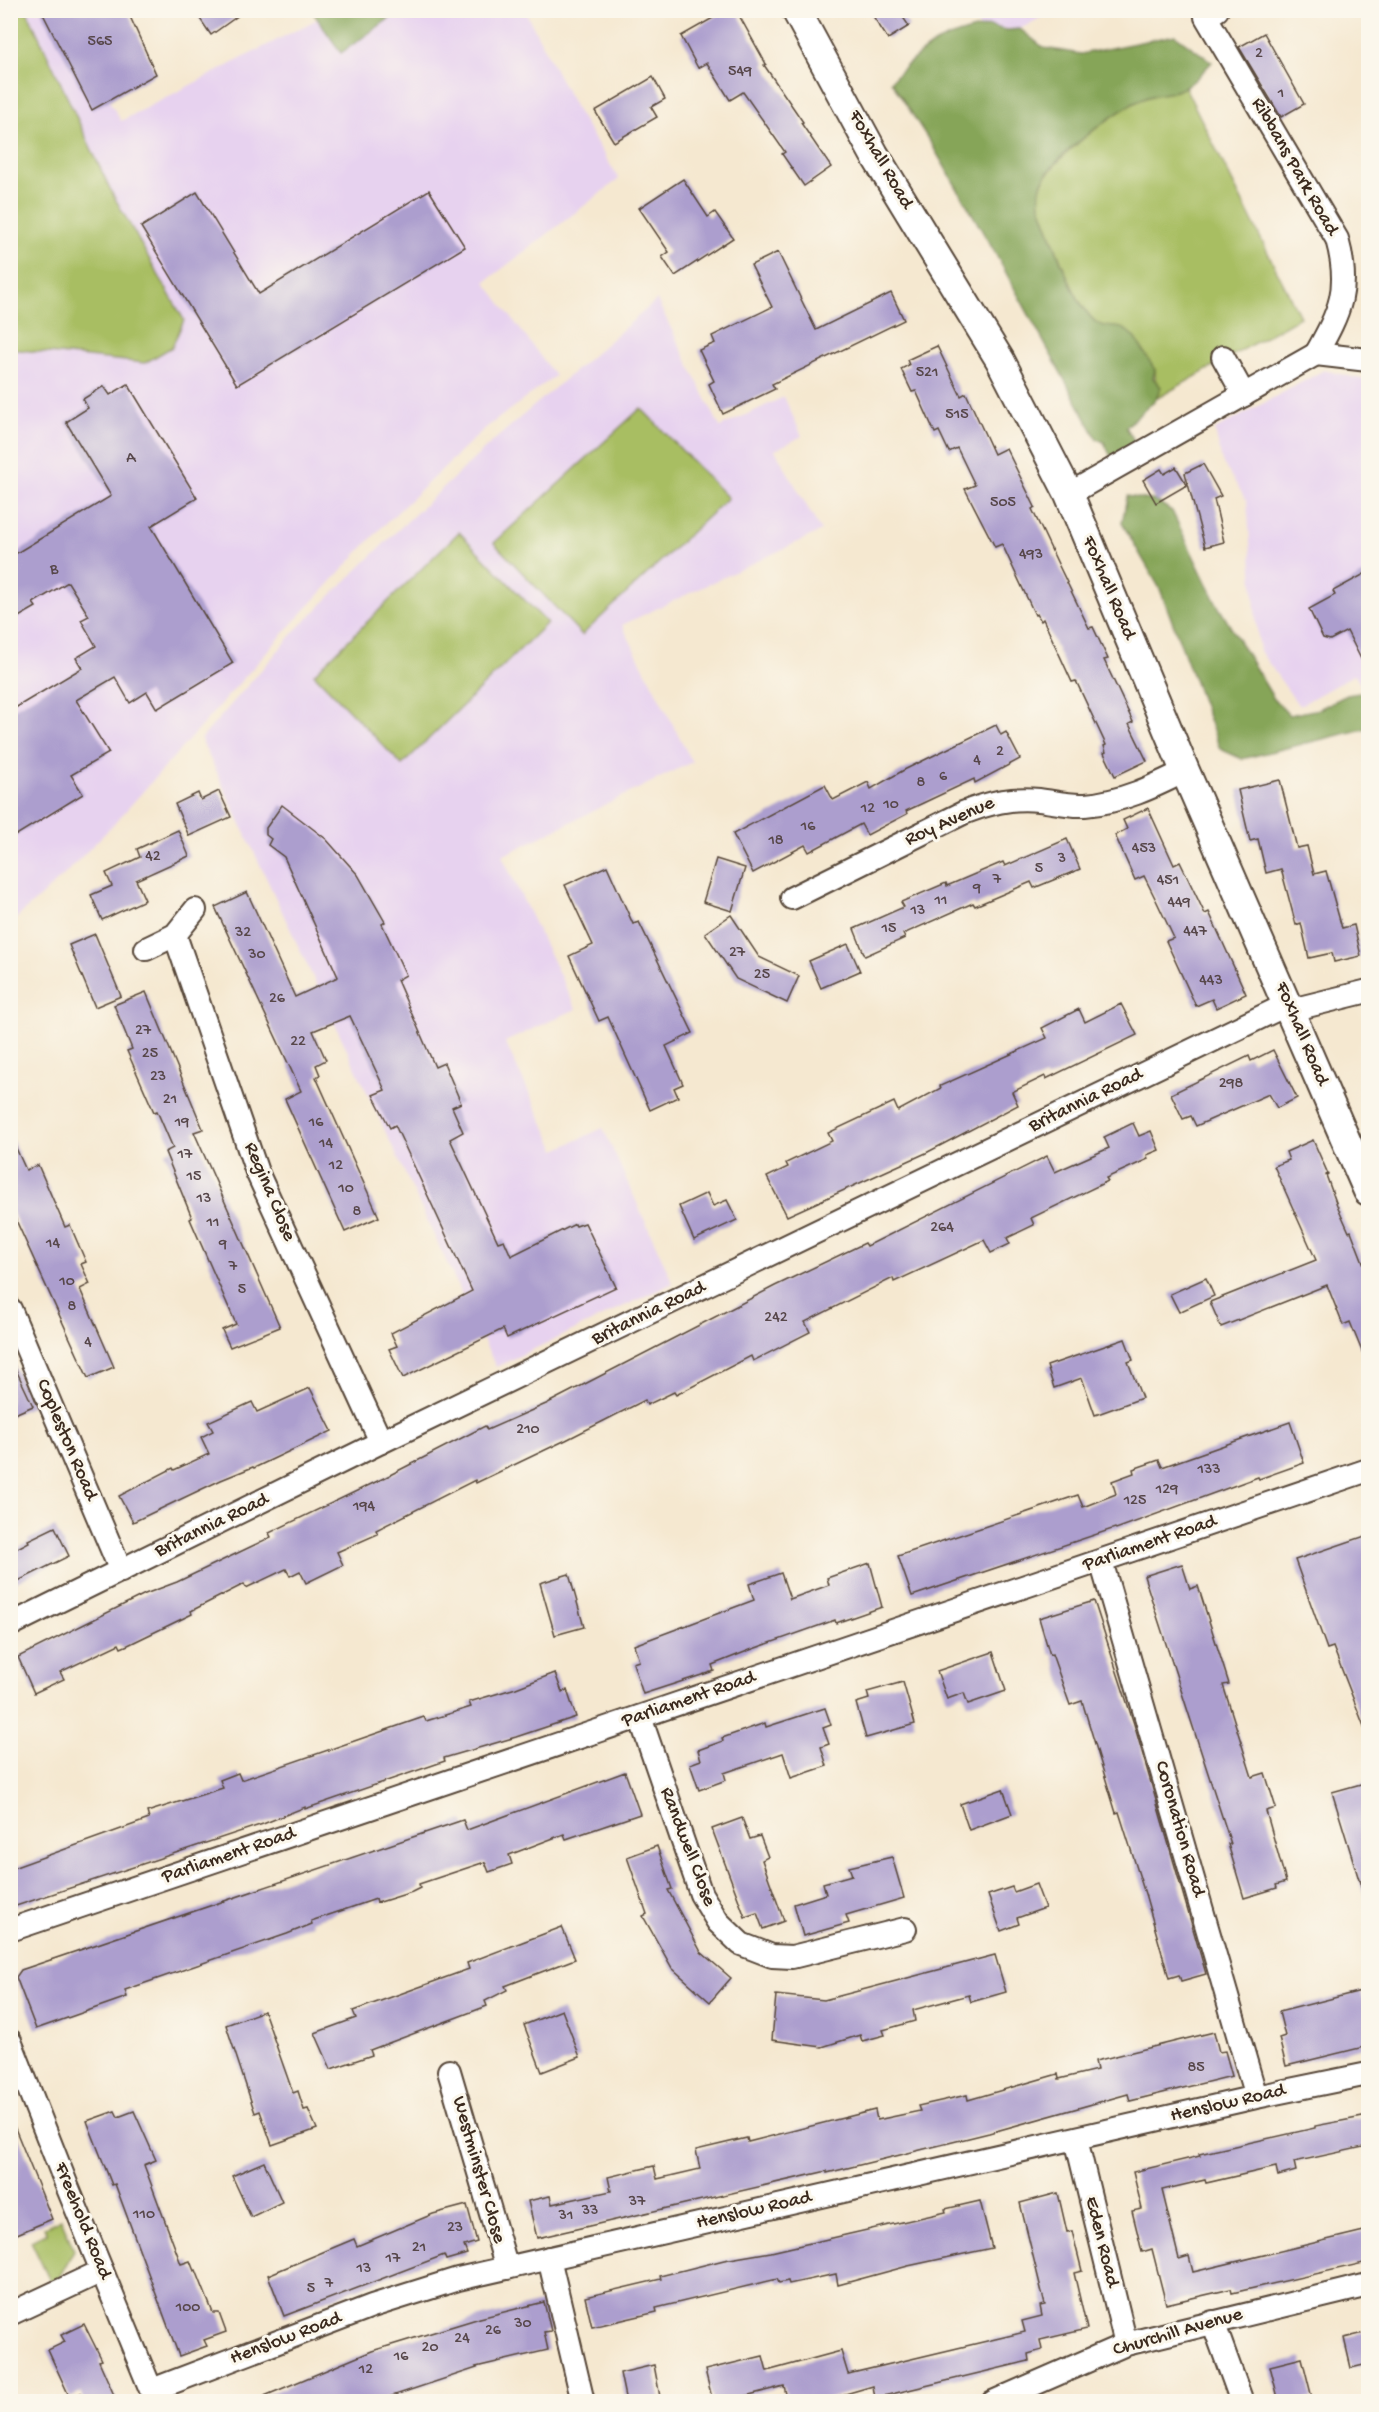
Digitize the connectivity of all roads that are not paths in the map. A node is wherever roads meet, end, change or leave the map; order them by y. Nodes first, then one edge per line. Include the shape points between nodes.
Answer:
1 (796, 10) edge
2 (1217, 10) edge
3 (1316, 354) junction
4 (1222, 357) dead end
5 (1368, 360) edge
6 (1244, 395) junction
7 (1069, 495) junction
8 (1185, 771) junction
9 (792, 898) dead end
10 (195, 910) dead end
11 (175, 935) junction
12 (146, 949) dead end
13 (1368, 991) edge
14 (1290, 1007) junction
15 (1368, 1191) edge
16 (10, 1309) edge
17 (381, 1442) junction
18 (1368, 1470) edge
19 (1101, 1561) junction
20 (121, 1571) junction
21 (10, 1625) edge
22 (640, 1717) junction
23 (905, 1929) dead end
24 (10, 1930) edge
25 (10, 2041) edge
26 (449, 2071) dead end
27 (1368, 2074) edge
28 (1256, 2097) junction
29 (1076, 2139) junction
30 (549, 2258) junction
31 (507, 2268) junction
32 (102, 2271) junction
33 (1368, 2285) edge
34 (10, 2314) edge
35 (1213, 2322) junction
36 (1126, 2344) junction
37 (154, 2396) edge
38 (583, 2402) edge
39 (993, 2402) edge
40 (1242, 2402) edge

1 - 7 street, Foxhall Road via 874,154 1000,360
2 - 3 street, Ribbans Park Road via 1206,17 1340,249 1344,284 1339,309
3 - 5 street
3 - 6 street
4 - 6 street
6 - 7 street
7 - 8 street, Foxhall Road
8 - 9 street, Roy Avenue via 1143,792 1085,805 1019,799 990,802
8 - 14 street, Foxhall Road
10 - 11 street
11 - 12 street
11 - 17 street, Regina Close via 257,1172
13 - 14 street, Britannia Road
14 - 15 street, Foxhall Road
14 - 17 street, Britannia Road via 997,1143
16 - 20 street, Copleston Road
17 - 20 street, Britannia Road
18 - 19 street, Parliament Road
19 - 22 street, Parliament Road
19 - 28 street, Coronation Road
20 - 21 street, Britannia Road
22 - 23 street, Randwell Close via 701,1894 718,1922 741,1944 772,1956 792,1957
22 - 24 street, Parliament Road
25 - 32 street, Freehold Road
26 - 31 street, Westminster Close
27 - 28 street, Henslow Road
28 - 29 street, Henslow Road
29 - 30 street, Henslow Road
29 - 36 street, Eden Road
30 - 31 street, Henslow Road
30 - 38 street
31 - 37 street, Henslow Road via 372,2306
32 - 34 street
32 - 37 street, Freehold Road
33 - 35 street, Churchill Avenue
35 - 36 street, Churchill Avenue
35 - 40 street
36 - 39 street, Churchill Avenue

